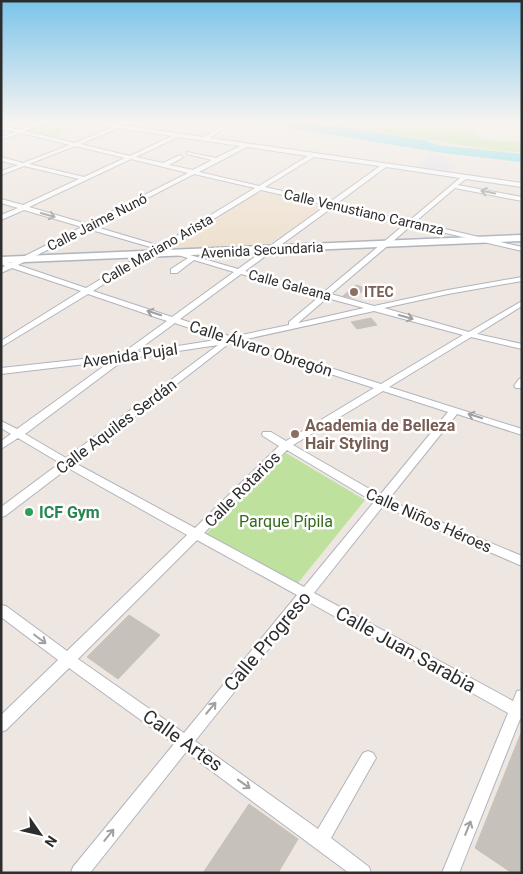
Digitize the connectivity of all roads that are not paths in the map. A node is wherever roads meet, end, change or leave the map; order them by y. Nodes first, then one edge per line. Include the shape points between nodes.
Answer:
1 (13, 162) edge
2 (29, 162) edge
3 (123, 162) edge
4 (149, 162) edge
5 (170, 162) edge
6 (213, 162) edge
7 (302, 162) edge
8 (357, 162) edge
9 (23, 164) junction
10 (164, 165) junction
11 (384, 166) junction
12 (193, 172) junction
13 (1, 173) edge
14 (241, 173) dead end
15 (464, 177) junction
16 (84, 179) junction
17 (228, 180) junction
18 (522, 185) edge
19 (454, 186) junction
20 (261, 188) junction
21 (522, 198) edge
22 (1, 201) edge
23 (330, 203) junction
24 (22, 208) junction
25 (1, 218) edge
26 (412, 222) junction
27 (90, 227) junction
28 (522, 238) edge
29 (483, 240) junction
30 (384, 244) junction
31 (161, 248) junction
32 (522, 249) edge
33 (272, 250) junction
34 (148, 253) junction
35 (179, 254) junction
36 (26, 258) junction
37 (193, 258) junction
38 (1, 261) edge
39 (13, 266) junction
40 (1, 272) edge
41 (174, 272) dead end
42 (241, 272) junction
43 (522, 279) edge
44 (86, 291) junction
45 (328, 295) junction
46 (522, 304) edge
47 (375, 308) junction
48 (172, 319) junction
49 (291, 326) junction
50 (472, 336) junction
51 (230, 339) junction
52 (1, 345) edge
53 (522, 347) edge
54 (121, 357) junction
55 (1, 371) edge
56 (380, 387) junction
57 (454, 410) junction
58 (1, 424) edge
59 (522, 432) edge
60 (18, 433) junction
61 (267, 434) dead end
62 (286, 445) junction
63 (1, 446) edge
64 (67, 464) junction
65 (379, 500) junction
66 (1, 513) edge
67 (196, 534) junction
68 (522, 561) edge
69 (306, 594) junction
70 (1, 610) edge
71 (68, 661) junction
72 (520, 706) edge
73 (1, 725) edge
74 (184, 740) junction
75 (368, 758) dead end
76 (321, 840) junction
77 (78, 873) edge
78 (363, 873) edge
79 (450, 873) edge

1 - 9 street
2 - 9 street
3 - 16 street
4 - 10 street, Calle Venustiano Carranza
5 - 10 street
6 - 12 street, Calle Jaime Nunó
7 - 20 street, Calle Mariano Arista
8 - 11 street
9 - 13 street
9 - 16 street
10 - 12 street, Calle Venustiano Carranza
11 - 15 street
11 - 23 street
12 - 17 street, Calle Venustiano Carranza
12 - 27 street, Calle Jaime Nunó
14 - 17 street
15 - 18 street
15 - 19 street
16 - 24 street
17 - 20 street, Calle Venustiano Carranza
21 -> 19 street
19 - 26 street
20 - 23 street, Calle Venustiano Carranza
20 - 31 street, Calle Mariano Arista
22 - 24 street, Calle Galeana
23 - 26 street, Calle Venustiano Carranza
23 - 33 street
24 - 25 street
24 -> 27 street, Calle Galeana
26 - 29 street, Calle Venustiano Carranza
26 - 30 street
27 - 31 street, Calle Galeana
27 - 36 street, Calle Jaime Nunó
28 - 29 street, Avenida Secundaria
29 - 30 street, Avenida Secundaria
29 - 32 street, Calle Venustiano Carranza
30 - 33 street, Avenida Secundaria
30 - 45 street
31 - 34 street, Calle Mariano Arista
31 - 35 street, Calle Galeana
33 - 35 street, Avenida Secundaria
33 - 42 street
34 - 35 street, Avenida Secundaria
34 - 36 street, Avenida Secundaria
34 - 44 street, Calle Mariano Arista
35 - 37 street, Calle Galeana
36 - 38 street, Avenida Secundaria
36 - 39 street, Calle Jaime Nunó
37 - 41 street
37 - 42 street, Calle Galeana
38 - 39 street, Calle Álvaro Obregón
39 - 40 street, Calle Jaime Nunó
39 - 44 street, Calle Álvaro Obregón
42 - 45 street, Calle Galeana
42 - 48 street
43 - 47 street, Avenida Pujal via 453,290
48 -> 44 street, Calle Álvaro Obregón
44 - 52 street, Calle Mariano Arista
45 - 47 street, Calle Galeana
45 - 49 street
46 - 50 street, Calle Rotarios
47 - 49 street, Avenida Pujal
47 -> 50 street, Calle Galeana
48 - 51 street, Calle Álvaro Obregón
48 - 54 street
49 - 51 street, Avenida Pujal
50 - 53 street, Calle Galeana
50 - 56 street, Calle Rotarios
51 - 54 street, Avenida Pujal
51 - 56 street, Calle Álvaro Obregón
51 - 64 street, Calle Aquiles Serdán
54 - 55 street, Avenida Pujal
54 - 60 street
56 - 57 street, Calle Álvaro Obregón
56 - 62 street, Calle Rotarios
59 -> 57 street, Calle Álvaro Obregón
57 - 65 street, Calle Progreso
58 - 60 street, Calle Juan Sarabia
60 - 63 street
60 - 64 street, Calle Juan Sarabia
61 - 62 street, Calle Niños Héroes
62 - 65 street, Calle Niños Héroes
62 - 67 street, Calle Rotarios
64 - 66 street, Calle Aquiles Serdán
64 - 67 street, Calle Juan Sarabia
65 - 68 street, Calle Niños Héroes
65 - 69 street, Calle Progreso
67 - 69 street, Calle Juan Sarabia
67 - 71 street, Calle Rotarios
69 - 72 street, Calle Juan Sarabia
74 -> 69 street, Calle Progreso
70 -> 71 street, Calle Artes
71 - 73 street, Calle Rotarios
71 - 74 street, Calle Artes
79 -> 72 street
74 -> 76 street, Calle Artes
77 -> 74 street, Calle Progreso
75 - 76 street
76 - 78 street, Calle Artes

